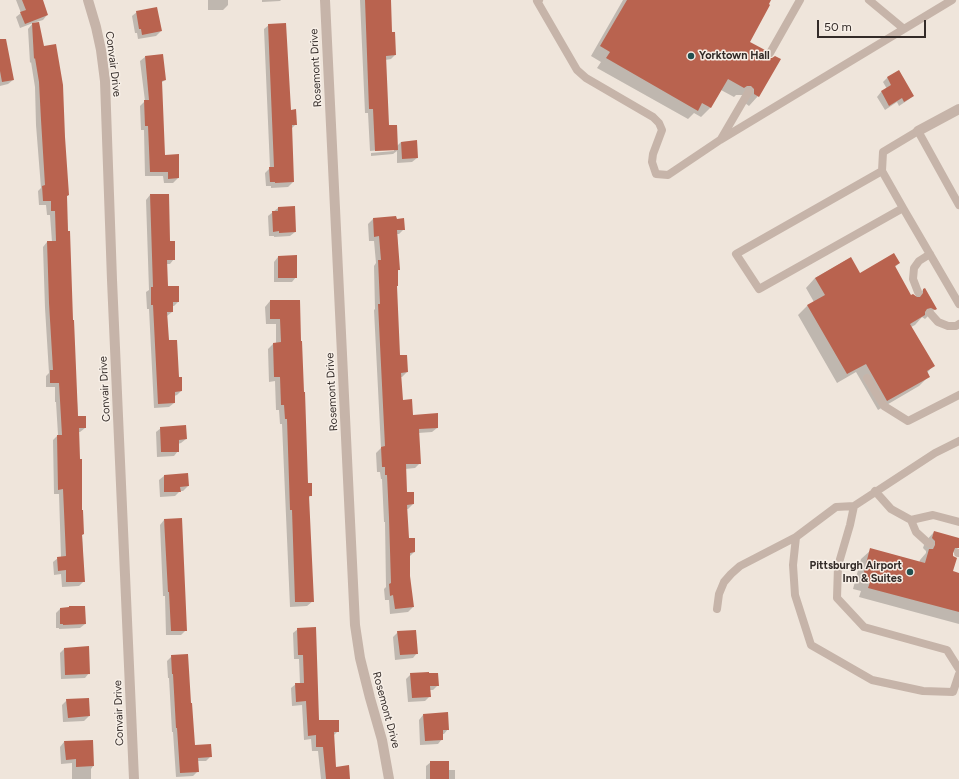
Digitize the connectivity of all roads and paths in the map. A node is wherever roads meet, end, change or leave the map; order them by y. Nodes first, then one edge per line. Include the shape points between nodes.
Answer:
1 (88, 0) edge
2 (325, 0) edge
3 (538, 0) edge
4 (800, 0) edge
5 (869, 0) edge
6 (952, 0) edge
7 (904, 29) junction
8 (770, 53) dead end
9 (749, 91) dead end
10 (959, 109) edge
11 (918, 131) junction
12 (720, 140) junction
13 (882, 171) junction
14 (959, 205) edge
15 (904, 208) junction
16 (930, 254) junction
17 (918, 292) dead end
18 (959, 304) edge
19 (930, 313) dead end
20 (959, 324) edge
21 (867, 378) dead end
22 (959, 395) edge
23 (959, 440) edge
24 (875, 491) junction
25 (854, 506) junction
26 (911, 520) junction
27 (959, 522) edge
28 (796, 537) junction
29 (930, 544) dead end
30 (717, 609) dead end
31 (959, 669) edge
32 (959, 674) edge
33 (134, 779) edge
34 (389, 779) edge

1 - 33 street, Convair Drive via 101,50 105,81
2 - 34 street, Rosemont Drive via 355,625 360,658 382,740
3 - 12 lane via 577,70 659,122 662,130 652,162 656,174 668,175
4 - 8 lane
5 - 7 lane
6 - 7 lane
7 - 12 lane
9 - 12 lane
10 - 11 street
11 - 13 lane via 883,152
11 - 14 lane
13 - 15 lane
13 - 15 lane via 736,254 759,289
15 - 16 lane
16 - 17 lane via 914,268 913,279
16 - 18 lane
19 - 20 lane via 938,322 948,326
21 - 22 lane via 884,406 908,421
23 - 24 lane
24 - 25 lane
24 - 26 lane via 891,509
25 - 28 lane via 836,507
25 - 31 lane via 838,566 837,598 864,627 947,650
26 - 27 lane via 933,515
26 - 29 lane via 916,532
28 - 30 lane via 740,566 731,574 719,594
28 - 32 lane via 793,565 794,595 811,645 872,680 923,691 953,692

